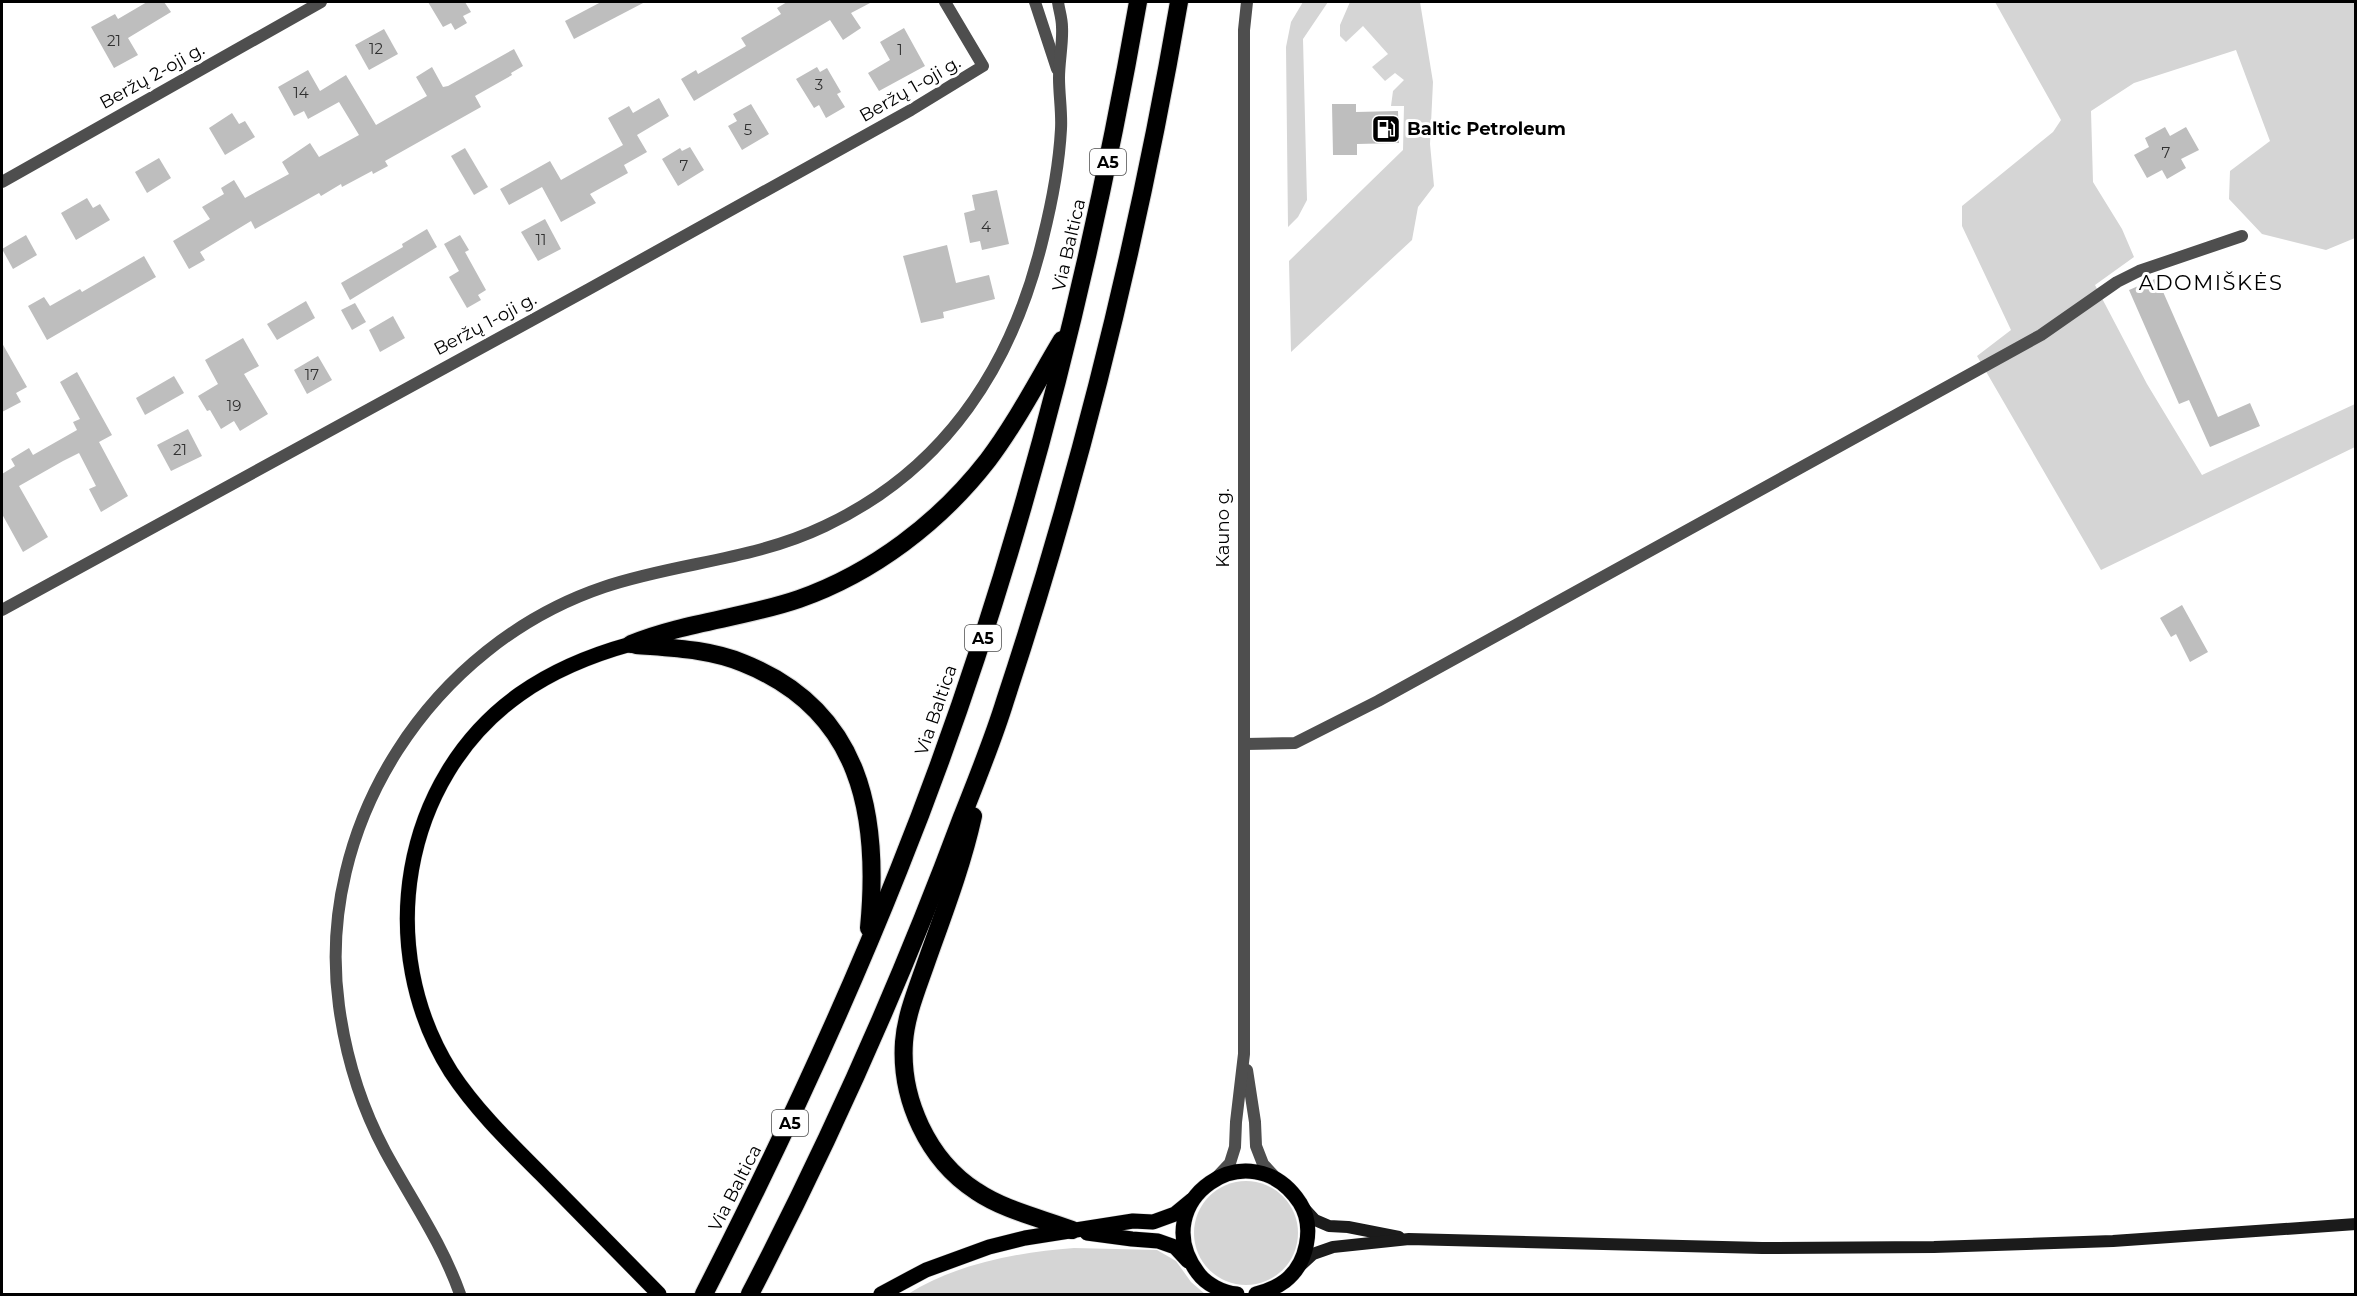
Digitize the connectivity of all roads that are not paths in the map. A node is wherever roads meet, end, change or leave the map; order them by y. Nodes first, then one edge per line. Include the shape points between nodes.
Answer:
1 (321, 2) edge
2 (945, 2) edge
3 (1035, 2) edge
4 (1058, 2) edge
5 (1138, 2) edge
6 (1179, 2) edge
7 (1246, 2) edge
8 (1059, 76) junction
9 (2, 182) edge
10 (2242, 236) dead end
11 (1073, 320) junction
12 (2, 610) edge
13 (631, 644) junction
14 (1245, 744) junction
15 (987, 753) junction
16 (867, 948) junction
17 (1244, 1054) junction
18 (1214, 1179) junction
19 (1277, 1179) junction
20 (1194, 1198) junction
21 (1302, 1206) junction
22 (2355, 1224) edge
23 (1072, 1230) junction
24 (1408, 1239) junction
25 (1191, 1264) junction
26 (1297, 1269) junction
27 (654, 1290) edge
28 (1216, 1290) edge
29 (1272, 1291) edge
30 (460, 1294) edge
31 (704, 1294) edge
32 (750, 1294) edge
33 (881, 1294) edge
34 (1237, 1294) edge
35 (1256, 1294) edge

1 - 9 street, Beržų 2-oji g.
2 - 12 street, Beržų 1-oji g. via 984,66 589,289
3 - 8 street
4 - 8 street via 1062,27
5 - 11 highway, Via Baltica / A5 via 1105,182
6 - 15 highway, A5 via 1140,212 1102,375 1064,512
7 - 14 street, Kauno g.
8 - 30 street via 1061,125 1057,170 1027,297 998,363 935,448 884,492 819,529 755,552 603,588 563,604 510,633 430,704 404,739 371,797 346,870 340,904 336,975 344,1041 371,1122 436,1241
10 - 14 street via 2117,282 2041,335 1378,701 1295,743
11 - 13 highway via 988,460 963,490 902,544 861,570 800,599 661,632
11 - 16 highway, Via Baltica / A5 via 1028,491 980,647 938,769
13 - 16 highway via 687,649 742,662 793,690 835,734 856,772 870,822 872,893
13 - 27 main road via 599,653 543,679 476,734 442,783 418,840 409,881 406,931 424,1017 451,1072 487,1118
14 - 17 street, Kauno g.
15 - 23 highway via 967,844 911,1006 904,1069 919,1125 952,1172 975,1191 1000,1204
15 - 32 highway, A5 via 887,1007
16 - 31 highway, Via Baltica / A5 via 778,1148
17 - 18 street, Kauno g. via 1235,1147 1230,1163
17 - 19 street, Kauno g. via 1256,1146 1263,1164
18 - 19 main road via 1245,1171
18 - 20 main road
19 - 21 main road
20 - 23 main road via 1174,1214 1153,1222
20 - 25 main road via 1183,1231
21 - 24 main road via 1329,1226
21 - 26 main road via 1308,1238
22 - 24 main road via 2113,1241 1934,1247 1762,1248
23 - 25 main road via 1158,1241 1175,1247
23 - 33 main road via 989,1246 926,1270
24 - 26 main road via 1333,1247 1313,1254
25 - 28 main road
26 - 29 main road
28 - 34 main road
29 - 35 main road

